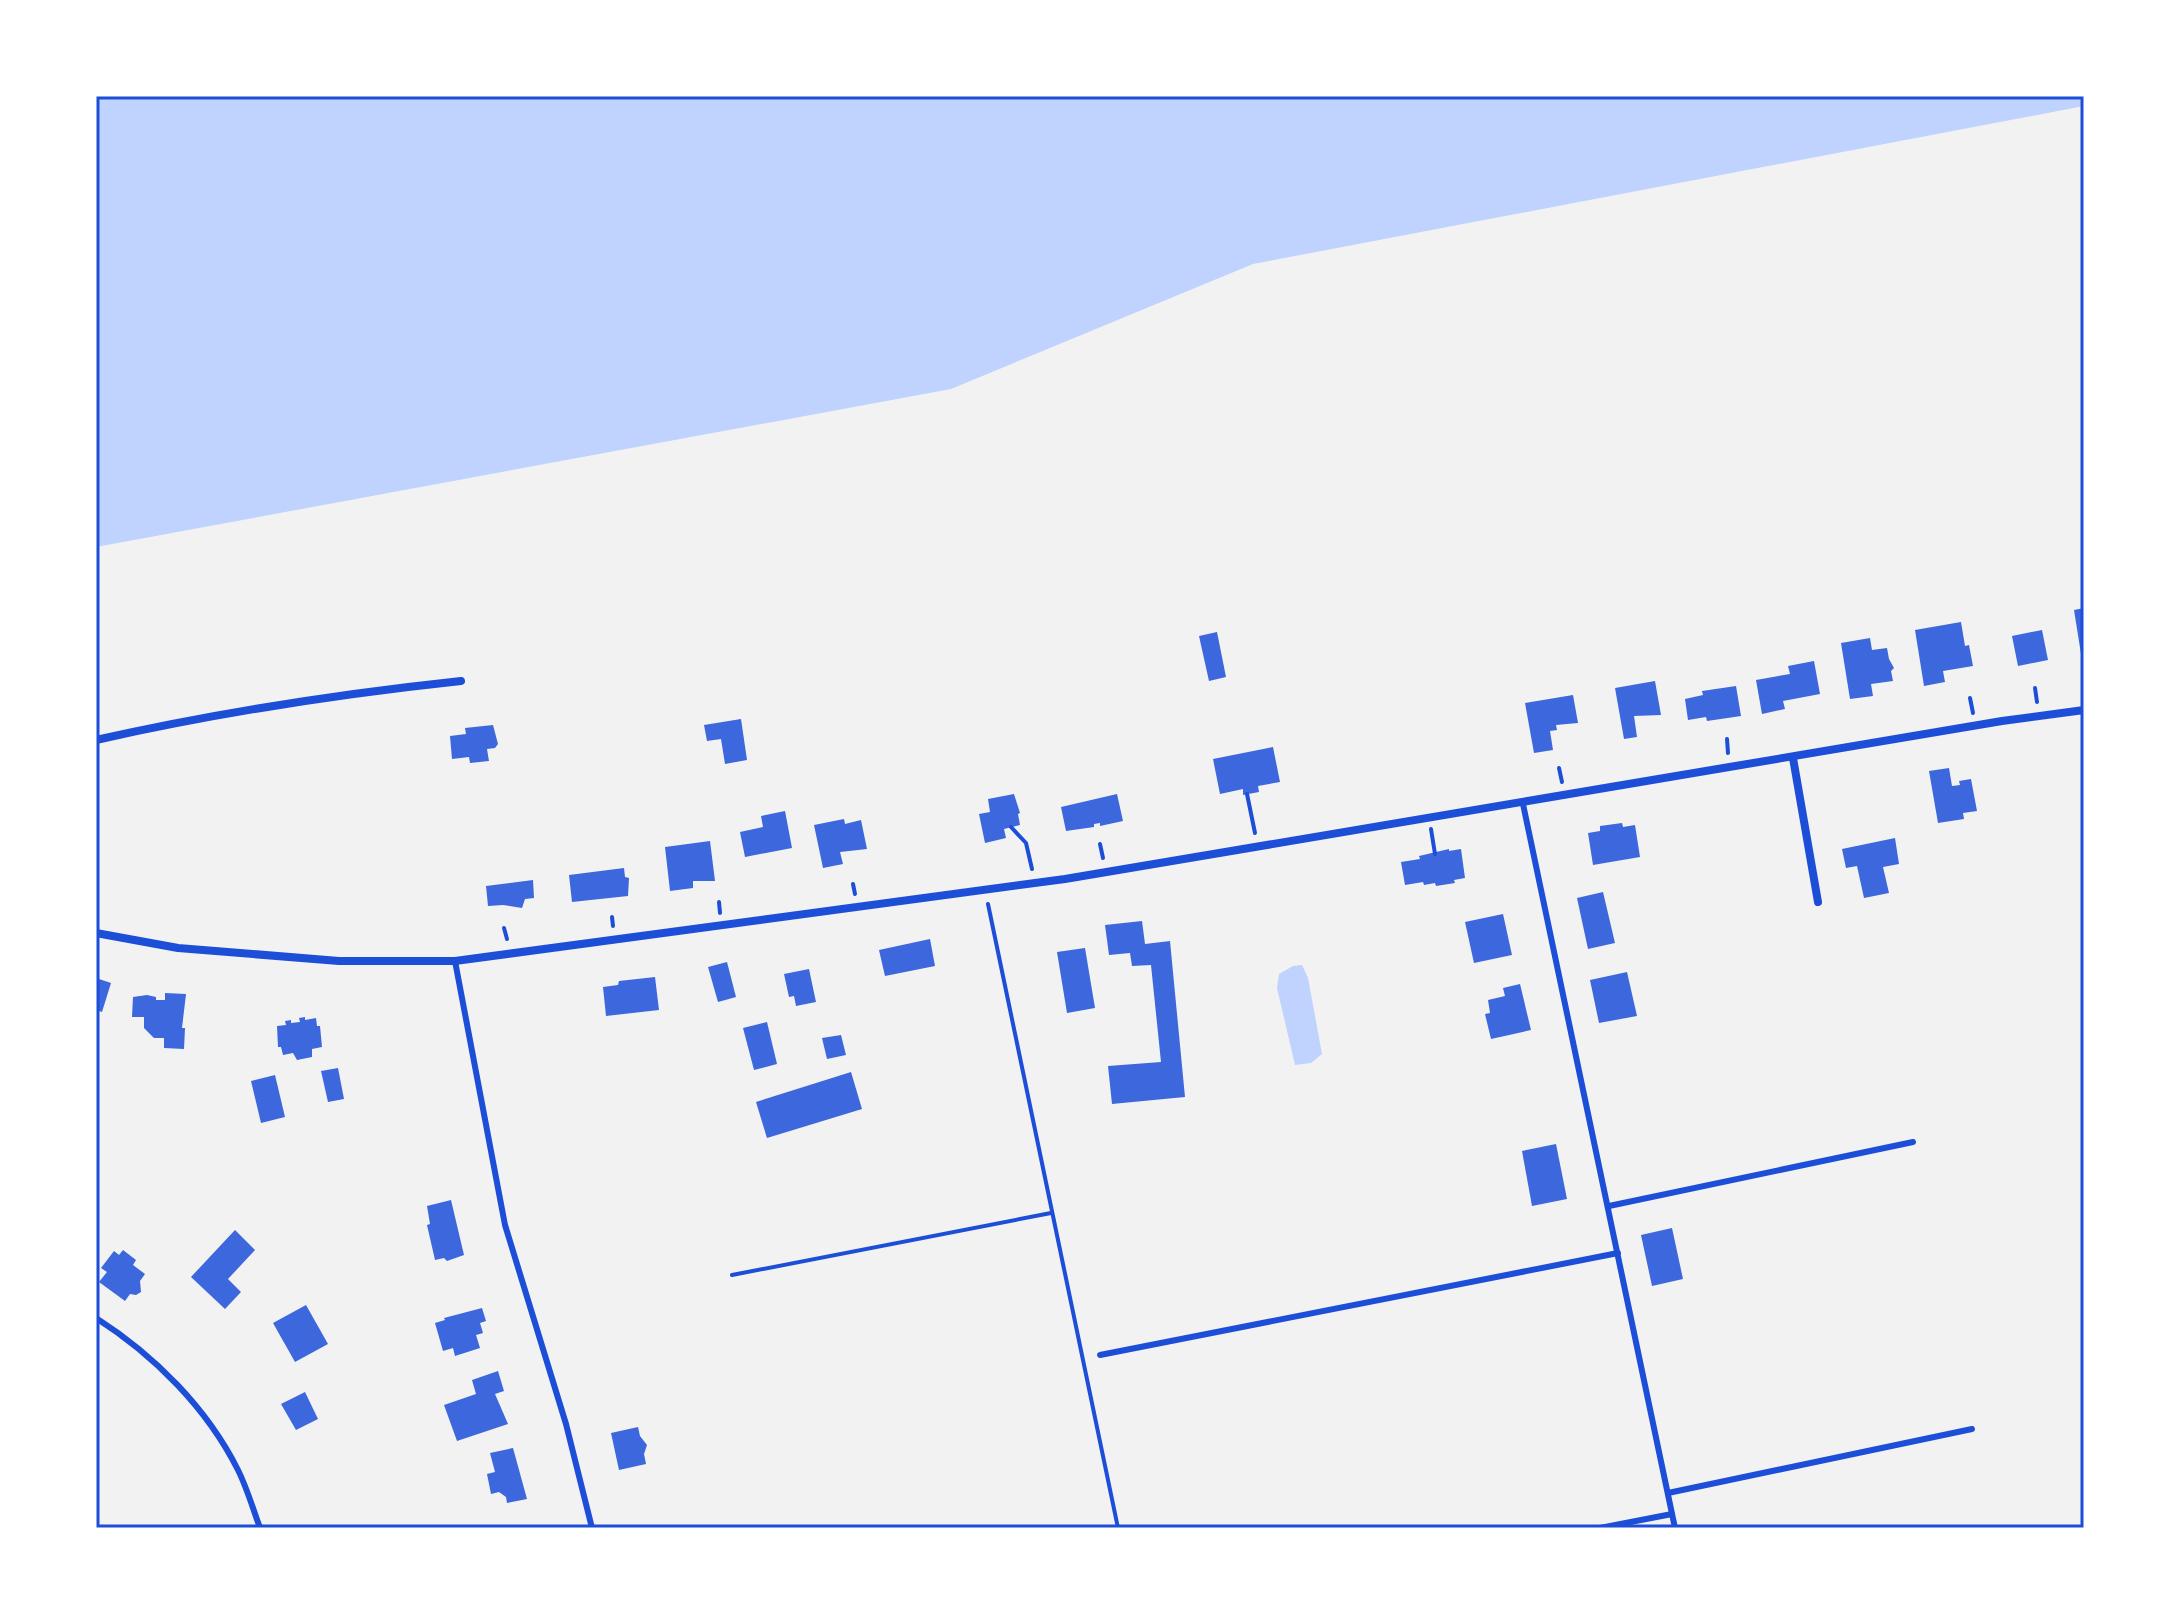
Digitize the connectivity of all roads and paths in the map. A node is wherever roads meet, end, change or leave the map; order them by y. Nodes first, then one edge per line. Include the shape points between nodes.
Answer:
1 (461, 681) dead end
2 (2035, 688) dead end
3 (1970, 698) dead end
4 (2038, 704) dead end
5 (2084, 710) edge
6 (1973, 715) dead end
7 (1727, 739) dead end
8 (96, 740) edge
9 (1728, 756) dead end
10 (1793, 758) junction
11 (1247, 794) dead end
12 (1523, 804) junction
13 (1430, 819) junction
14 (1011, 827) dead end
15 (1258, 847) junction
16 (1435, 854) dead end
17 (1035, 883) junction
18 (986, 890) junction
19 (1818, 902) dead end
20 (96, 933) edge
21 (455, 961) junction
22 (1913, 1142) dead end
23 (1609, 1206) junction
24 (1051, 1213) junction
25 (1618, 1253) junction
26 (732, 1275) dead end
27 (96, 1318) edge
28 (1100, 1355) dead end
29 (1972, 1429) dead end
30 (1668, 1493) junction
31 (1672, 1514) junction
32 (260, 1528) edge
33 (592, 1528) edge
34 (1118, 1528) edge
35 (1600, 1528) edge
36 (1675, 1528) edge

1 - 8 street via 360,692
2 - 4 path
3 - 6 path
5 - 10 street
7 - 9 path
10 - 12 street
10 - 19 street
11 - 15 path
12 - 13 street
12 - 23 lane
13 - 15 street
13 - 16 path
14 - 17 path via 1026,843
15 - 17 street
17 - 18 street
18 - 21 street
18 - 24 path
20 - 21 street via 178,948 339,961
21 - 33 lane via 505,1225
22 - 23 lane
23 - 25 lane
24 - 26 path
24 - 34 path
25 - 28 lane
25 - 30 lane
27 - 32 lane via 162,1369 212,1425 239,1472
29 - 30 lane
30 - 31 lane
31 - 35 lane
31 - 36 lane

